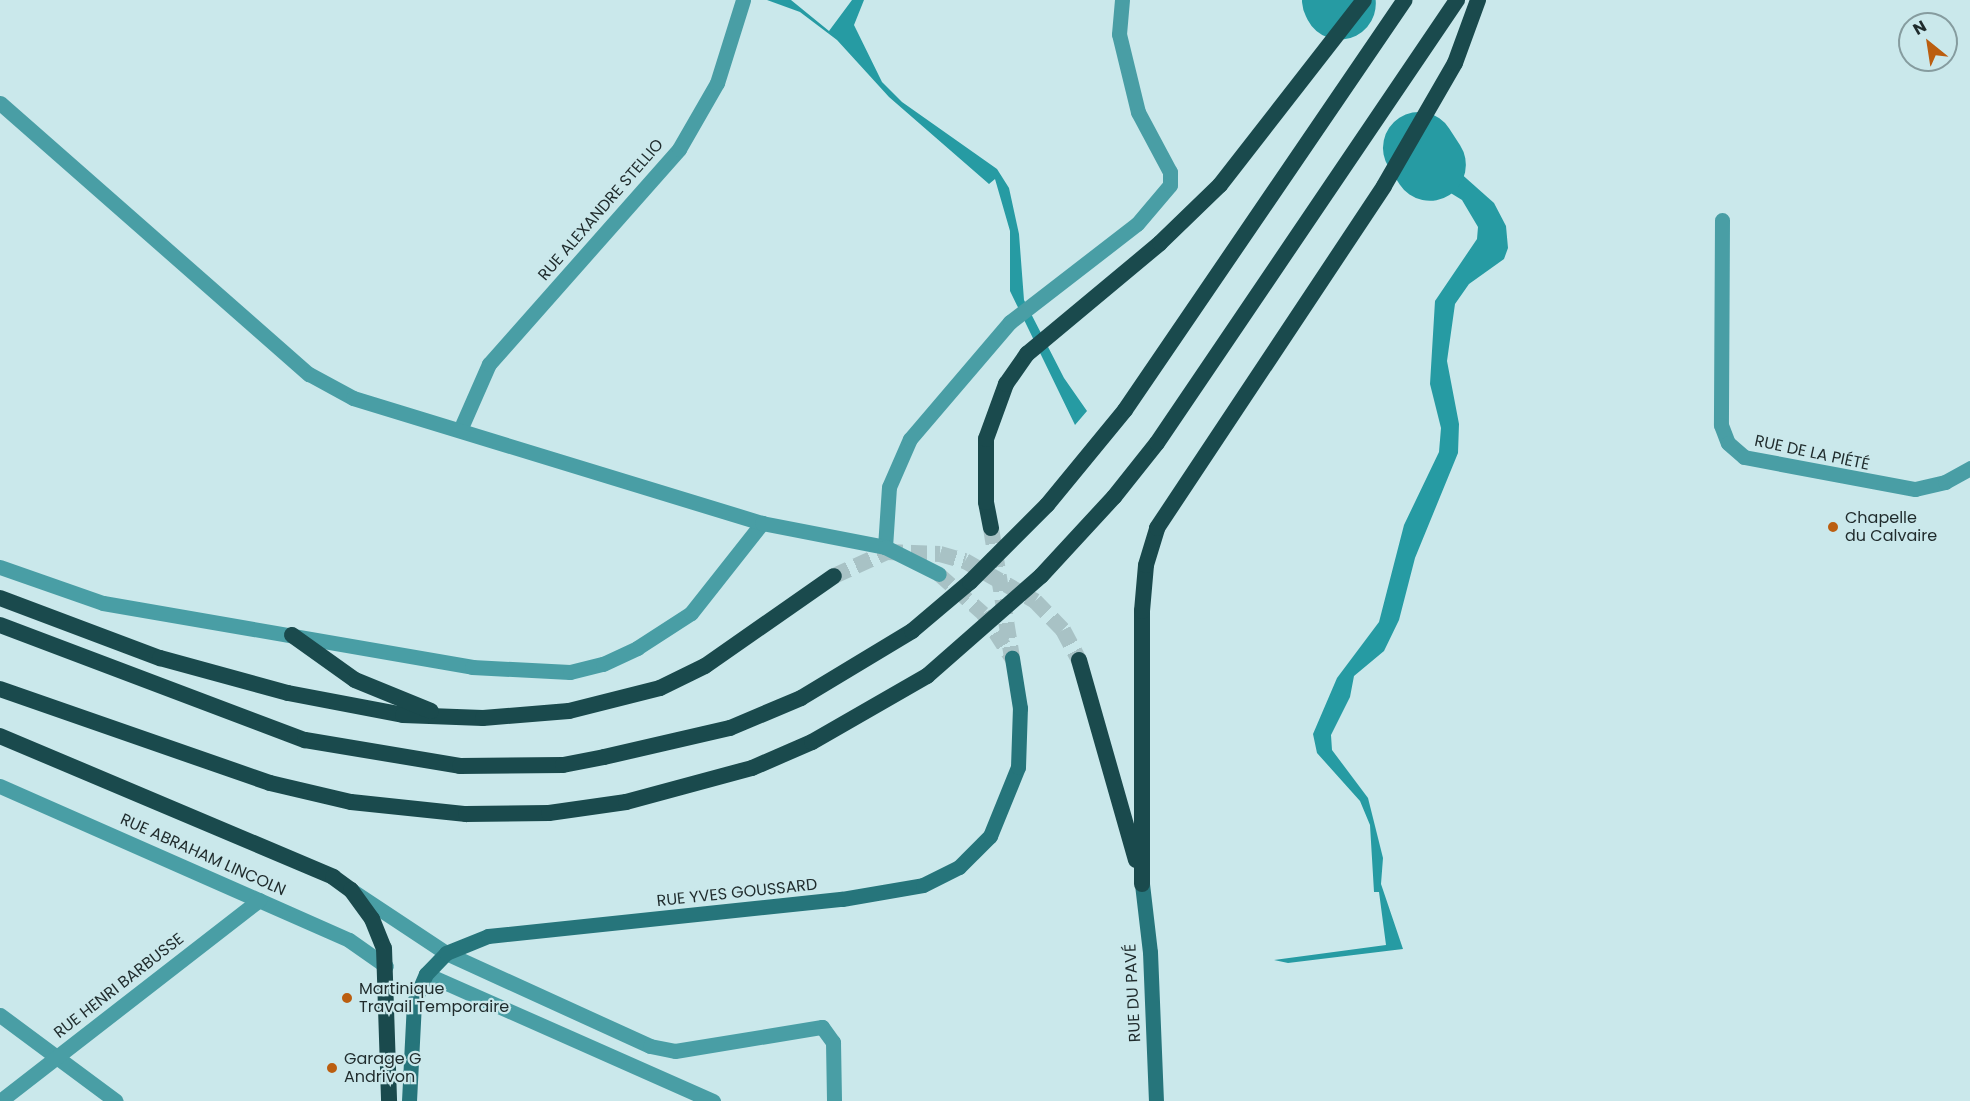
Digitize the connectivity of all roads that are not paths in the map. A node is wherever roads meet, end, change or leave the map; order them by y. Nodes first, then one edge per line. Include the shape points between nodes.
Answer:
1 (743, 0) edge
2 (1122, 0) edge
3 (1364, 0) edge
4 (1405, 0) edge
5 (1457, 0) edge
6 (1478, 0) edge
7 (0, 103) edge
8 (1722, 220) dead end
9 (460, 430) junction
10 (1970, 468) edge
11 (762, 523) junction
12 (991, 528) tunnel mouth
13 (885, 547) junction
14 (0, 567) edge
15 (939, 574) tunnel mouth
16 (834, 576) tunnel mouth
17 (0, 598) edge
18 (0, 625) edge
19 (292, 635) junction
20 (1012, 658) dead end
21 (1079, 660) tunnel mouth
22 (0, 689) edge
23 (448, 718) junction
24 (0, 736) edge
25 (0, 786) edge
26 (1142, 884) junction
27 (351, 890) junction
28 (259, 900) junction
29 (446, 953) junction
30 (386, 966) junction
31 (426, 974) junction
32 (0, 1015) edge
33 (57, 1057) junction
34 (0, 1101) edge
35 (116, 1101) edge
36 (389, 1101) edge
37 (409, 1101) edge
38 (713, 1101) edge
39 (834, 1101) edge
40 (1156, 1101) edge

1 - 9 street, RUE ALEXANDRE STELLIO via 717,82 679,149 489,363
2 - 13 street via 1119,34 1137,112 1170,172 1170,185 1137,224 1010,322 910,440 889,487
3 - 12 highway via 1220,185 1160,243 1058,324 1027,354 1006,384 986,439 986,502
4 - 18 highway via 1125,410 1047,505 970,582 912,631 839,677 730,728 563,765 460,766 305,741
5 - 22 highway via 1157,443 1041,576 927,676 862,717 752,768 626,802 549,813 466,814 351,802 270,783
6 - 26 highway via 1455,63 1384,186 1157,528 1146,565 1142,611
7 - 9 street via 309,375 353,398
8 - 10 street, RUE DE LA PIÉTÉ via 1721,425 1728,443 1744,457 1916,489 1945,482
9 - 11 street
11 - 13 street
11 - 19 street via 691,613 603,664 570,672 472,667
13 - 15 street
14 - 19 street via 104,603
16 - 23 highway via 705,666 660,688 569,711
17 - 23 highway via 160,658 288,693 403,715
19 - 23 highway via 355,680
20 - 29 main road, RUE YVES GOUSSARD via 1022,739 1011,791 990,836 974,855 940,878 831,901 488,936
21 - 26 highway
24 - 27 highway via 333,877
25 - 28 street, RUE ABRAHAM LINCOLN
26 - 40 main road, RUE DU PAVÉ via 1150,952
27 - 29 street
27 - 30 highway via 380,934
28 - 30 street, RUE ABRAHAM LINCOLN via 350,939
28 - 33 street, RUE HENRI BARBUSSE
29 - 31 main road, RUE YVES GOUSSARD
29 - 39 street via 650,1046 675,1051 822,1027 833,1042
30 - 36 highway
31 - 37 main road, RUE YVES GOUSSARD via 410,1027
31 - 38 street
32 - 33 street
33 - 34 street, RUE HENRI BARBUSSE
33 - 35 street

